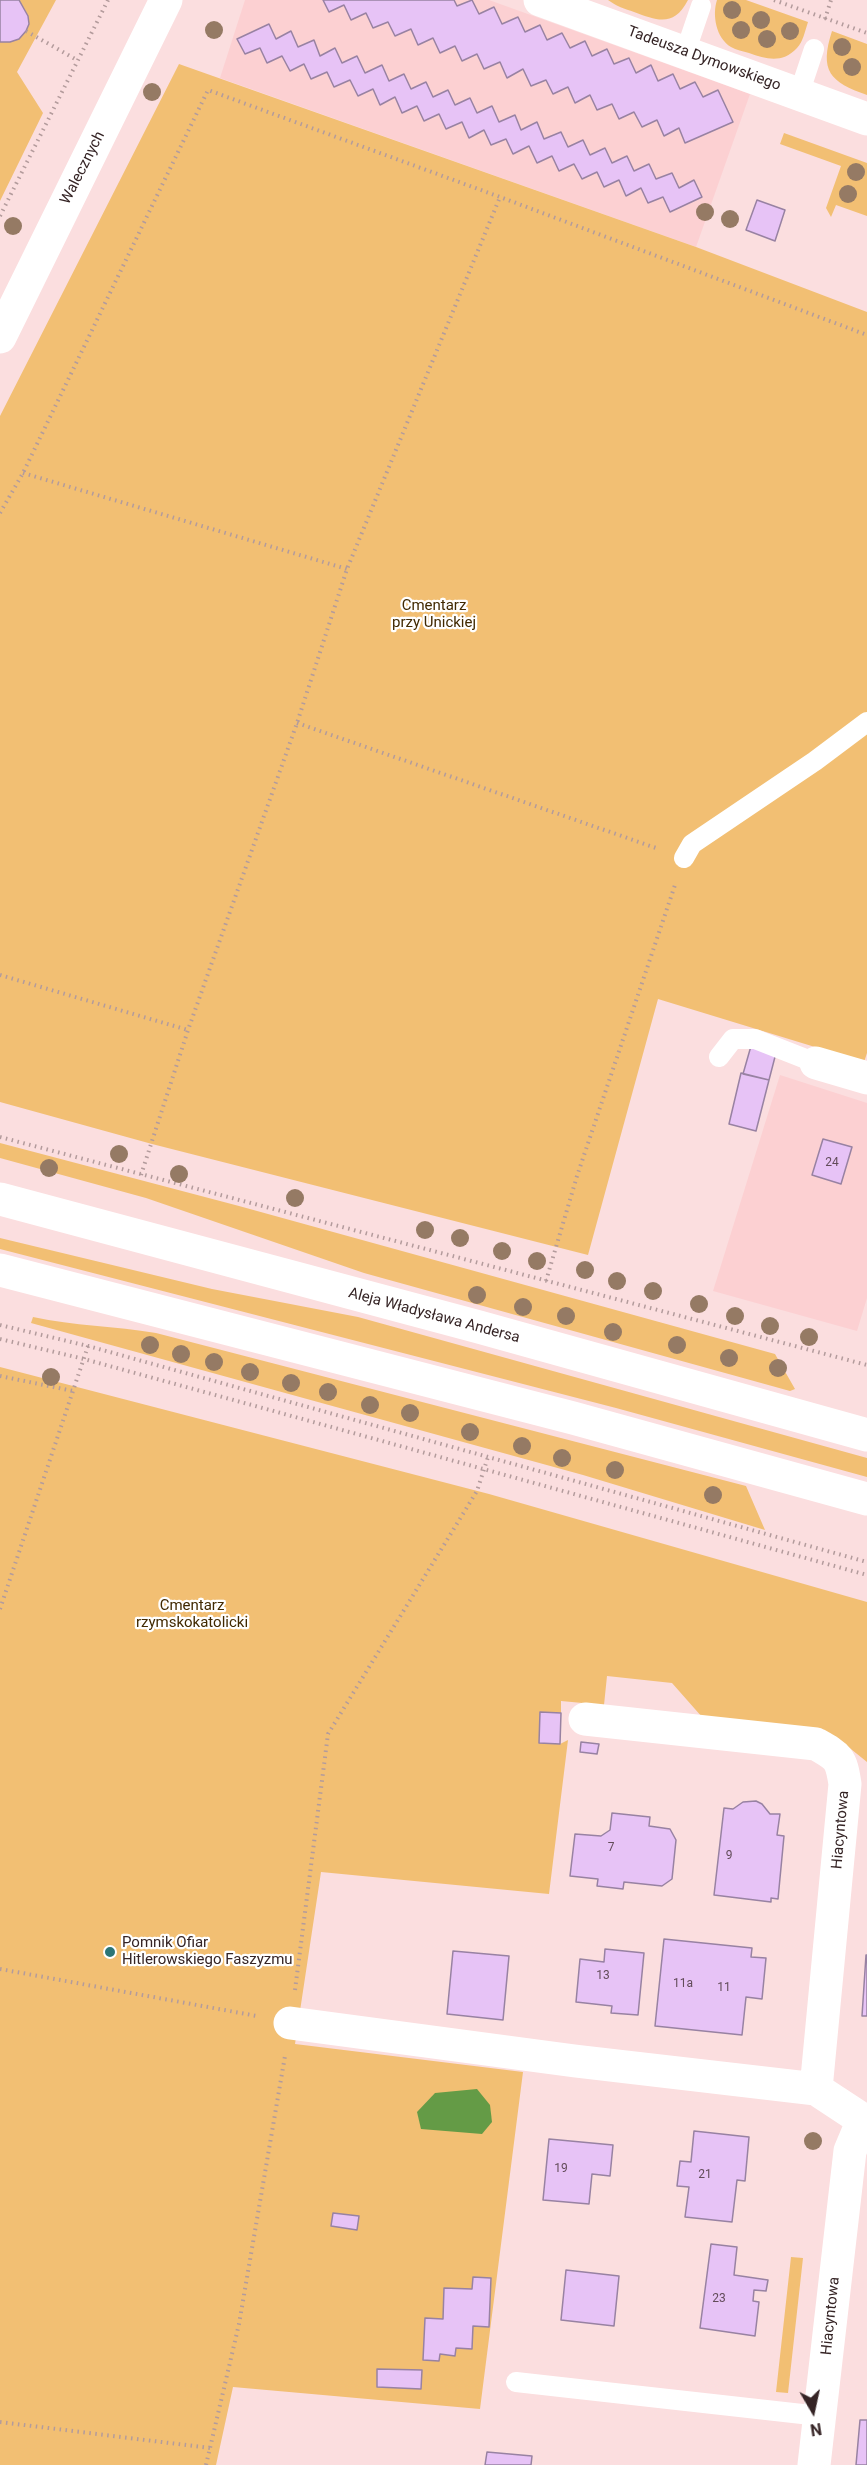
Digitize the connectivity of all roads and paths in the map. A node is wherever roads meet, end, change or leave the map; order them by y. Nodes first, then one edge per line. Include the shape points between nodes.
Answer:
1 (108, 0) edge
2 (166, 0) edge
3 (540, 0) edge
4 (774, 0) edge
5 (573, 5) edge
6 (701, 6) dead end
7 (26, 31) dead end
8 (867, 33) edge
9 (814, 49) dead end
10 (685, 53) junction
11 (77, 60) junction
12 (799, 93) junction
13 (867, 118) edge
14 (500, 197) junction
15 (0, 216) edge
16 (867, 335) edge
17 (0, 337) edge
18 (23, 473) junction
19 (0, 513) edge
20 (347, 569) junction
21 (867, 722) edge
22 (297, 723) junction
23 (684, 858) junction
24 (0, 975) edge
25 (189, 1030) junction
26 (720, 1057) dead end
27 (816, 1063) joint
28 (867, 1078) edge
29 (0, 1137) edge
30 (141, 1175) junction
31 (0, 1199) edge
32 (0, 1270) edge
33 (546, 1281) junction
34 (0, 1324) edge
35 (0, 1339) edge
36 (88, 1346) junction
37 (84, 1359) junction
38 (867, 1365) edge
39 (0, 1376) edge
40 (73, 1391) junction
41 (867, 1435) edge
42 (488, 1457) junction
43 (484, 1469) junction
44 (867, 1499) edge
45 (867, 1562) edge
46 (867, 1575) edge
47 (0, 1609) edge
48 (585, 1719) dead end
49 (0, 1969) edge
50 (291, 2022) junction
51 (816, 2089) junction
52 (865, 2119) edge
53 (516, 2382) dead end
54 (820, 2416) junction
55 (0, 2422) edge
56 (210, 2448) junction
57 (207, 2465) edge
58 (814, 2465) edge

1 - 11 path
2 - 17 street, Walecznych
3 - 5 street, Tadeusza Dymowskiego
4 - 8 path
5 - 10 street, Tadeusza Dymowskiego
6 - 10 lane
7 - 11 path
9 - 12 lane
10 - 12 street, Tadeusza Dymowskiego
11 - 15 path
12 - 13 street, Tadeusza Dymowskiego
14 - 16 path
14 - 18 path via 208,90
14 - 20 path
18 - 19 path
18 - 20 path
20 - 22 path
21 - 23 lane via 692,844
22 - 23 path
22 - 25 path
23 - 33 path via 577,1176
24 - 25 path
25 - 30 path
26 - 27 lane via 733,1039 755,1039
27 - 28 street
29 - 30 path
30 - 33 path
31 - 41 street, Aleja Władysława Andersa
32 - 44 street via 561,1415
33 - 38 path
34 - 36 path
35 - 37 path
36 - 37 path
36 - 42 path
37 - 40 path
37 - 43 path
39 - 40 path
40 - 47 path
42 - 43 path
42 - 45 path
43 - 46 path
43 - 50 path via 477,1491 328,1734
48 - 51 street, Hiacyntowa via 816,1744 842,1763 845,1784
49 - 50 path
50 - 51 street, Hiacyntowa
50 - 56 path via 238,2324
51 - 52 street, Hiacyntowa
52 - 54 street, Hiacyntowa via 850,2151
53 - 54 lane
54 - 58 street, Hiacyntowa
55 - 56 path
56 - 57 path

